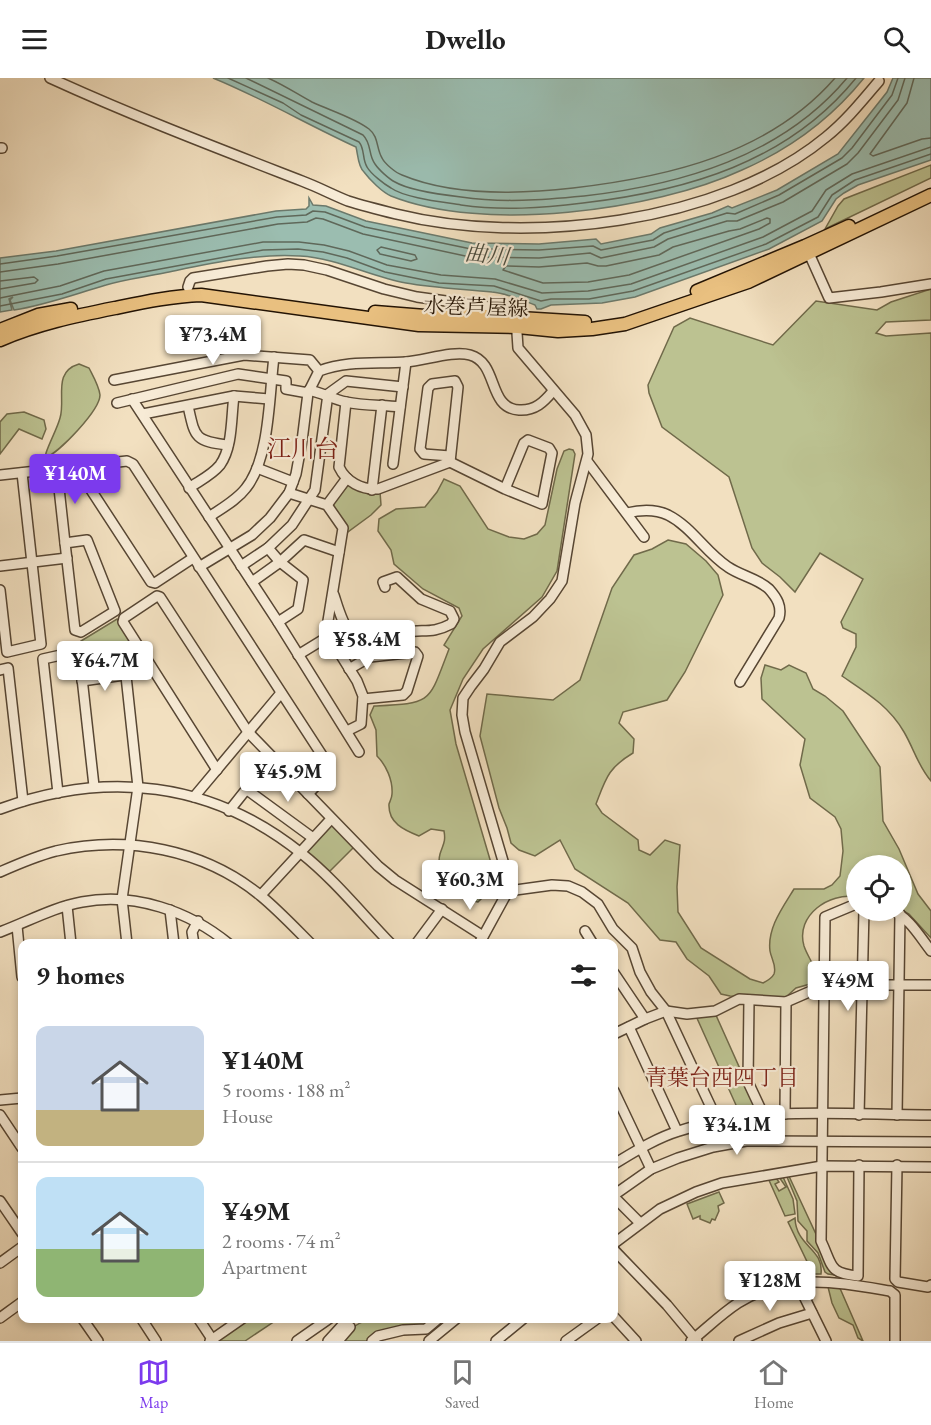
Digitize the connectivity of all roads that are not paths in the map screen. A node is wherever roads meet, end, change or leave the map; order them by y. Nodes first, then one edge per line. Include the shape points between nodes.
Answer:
1 (50, 78) edge
2 (879, 81) dead end
3 (931, 187) edge
4 (931, 195) edge
5 (884, 213) junction
6 (807, 250) junction
7 (931, 285) edge
8 (188, 287) junction
9 (517, 322) junction
10 (0, 330) edge
11 (0, 340) edge
12 (274, 357) junction
13 (406, 362) junction
14 (319, 371) junction
15 (271, 379) junction
16 (114, 380) dead end
17 (403, 387) junction
18 (554, 391) junction
19 (308, 392) junction
20 (328, 394) junction
21 (234, 396) junction
22 (132, 399) junction
23 (269, 399) junction
24 (346, 402) junction
25 (117, 403) dead end
26 (382, 405) junction
27 (188, 406) junction
28 (400, 407) junction
29 (143, 414) junction
30 (228, 445) junction
31 (450, 459) junction
32 (587, 461) junction
33 (393, 464) dead end
34 (76, 467) junction
35 (258, 468) junction
36 (57, 470) junction
37 (22, 473) junction
38 (0, 475) edge
39 (347, 478) junction
40 (293, 482) junction
41 (189, 488) junction
42 (505, 489) junction
43 (372, 490) junction
44 (289, 493) junction
45 (309, 499) junction
46 (327, 505) junction
47 (627, 513) junction
48 (209, 517) junction
49 (644, 537) dead end
50 (65, 543) junction
51 (268, 548) junction
52 (230, 549) junction
53 (339, 552) junction
54 (67, 558) junction
55 (193, 558) junction
56 (32, 562) junction
57 (280, 562) junction
58 (0, 566) edge
59 (241, 566) junction
60 (199, 567) junction
61 (252, 582) junction
62 (385, 587) dead end
63 (0, 590) edge
64 (333, 593) junction
65 (278, 622) junction
66 (329, 636) junction
67 (298, 655) junction
68 (0, 669) edge
69 (349, 669) junction
70 (153, 671) junction
71 (126, 676) junction
72 (82, 681) junction
73 (740, 682) dead end
74 (281, 693) junction
75 (363, 699) junction
76 (347, 731) junction
77 (248, 732) junction
78 (359, 752) dead end
79 (272, 757) junction
80 (217, 770) junction
81 (94, 786) junction
82 (138, 787) junction
83 (246, 789) junction
84 (58, 793) junction
85 (308, 794) junction
86 (195, 797) junction
87 (23, 801) junction
88 (0, 809) edge
89 (229, 811) junction
90 (331, 819) junction
91 (313, 838) junction
92 (131, 845) junction
93 (301, 853) junction
94 (0, 872) edge
95 (508, 891) junction
96 (261, 896) junction
97 (122, 899) junction
98 (67, 906) junction
99 (846, 908) edge
100 (442, 909) junction
101 (170, 910) junction
102 (198, 921) junction
103 (864, 921) edge
104 (896, 921) edge
105 (904, 921) edge
106 (17, 926) junction
107 (585, 931) dead end
108 (0, 932) edge
109 (18, 939) edge
110 (70, 939) edge
111 (126, 939) edge
112 (173, 939) edge
113 (193, 939) edge
114 (222, 939) edge
115 (305, 939) edge
116 (385, 939) edge
117 (420, 939) edge
118 (480, 939) edge
119 (482, 939) edge
120 (590, 939) edge
121 (931, 951) edge
122 (618, 980) edge
123 (825, 985) junction
124 (862, 985) junction
125 (899, 985) junction
126 (931, 985) edge
127 (623, 988) junction
128 (618, 991) edge
129 (749, 1000) junction
130 (786, 1002) junction
131 (666, 1011) junction
132 (645, 1019) junction
133 (629, 1027) junction
134 (618, 1032) edge
135 (18, 1098) edge
136 (0, 1100) edge
137 (618, 1100) edge
138 (763, 1114) junction
139 (785, 1114) junction
140 (0, 1115) edge
141 (824, 1115) junction
142 (859, 1115) junction
143 (897, 1115) junction
144 (931, 1115) edge
145 (717, 1120) junction
146 (677, 1131) junction
147 (823, 1140) junction
148 (18, 1142) edge
149 (931, 1142) edge
150 (640, 1148) junction
151 (618, 1162) edge
152 (859, 1165) junction
153 (822, 1166) junction
154 (897, 1166) junction
155 (931, 1167) edge
156 (651, 1169) junction
157 (618, 1193) edge
158 (618, 1200) edge
159 (0, 1201) edge
160 (640, 1223) junction
161 (18, 1227) edge
162 (618, 1243) edge
163 (618, 1249) edge
164 (18, 1250) edge
165 (0, 1263) edge
166 (797, 1282) junction
167 (931, 1285) edge
168 (18, 1305) edge
169 (812, 1313) junction
170 (0, 1318) edge
171 (618, 1321) edge
172 (85, 1323) edge
173 (144, 1323) edge
174 (201, 1323) edge
175 (236, 1323) edge
176 (323, 1323) edge
177 (350, 1323) edge
178 (433, 1323) edge
179 (451, 1323) edge
180 (518, 1323) edge
181 (591, 1323) edge
182 (211, 1340) edge
183 (694, 1340) edge
184 (98, 1341) edge
185 (156, 1341) edge
186 (297, 1341) edge
187 (328, 1341) edge
188 (338, 1341) edge
189 (372, 1341) edge
190 (429, 1341) edge
191 (496, 1341) edge
192 (566, 1341) edge
193 (636, 1341) edge
194 (739, 1341) edge
195 (826, 1341) edge
196 (895, 1341) edge

1 - 2 street via 349,201 431,222 541,229 634,217 686,205 748,183 826,138
3 - 5 main road, 水巻芦屋線
4 - 5 main road, 水巻芦屋線
5 - 6 main road, 水巻芦屋線
6 - 7 street via 829,297
6 - 9 main road, 水巻芦屋線 via 748,282 625,324 558,331
8 - 9 main road, 水巻芦屋線 via 369,311 470,315
8 - 9 street via 193,278 267,266 304,265 417,297 512,310
8 - 10 main road, 水巻芦屋線 via 38,315
9 - 11 main road, 水巻芦屋線 via 419,325 201,295 176,296 74,316
9 - 18 street via 518,348
12 - 14 street via 310,360
12 - 15 street
12 - 16 street via 225,357
13 - 14 street via 339,364
13 - 17 street
13 - 18 street via 473,356 486,366 497,396 507,408 515,410 535,408
14 - 19 street
15 - 19 street via 286,381 286,389
15 - 22 street via 238,374
15 - 23 street
17 - 20 street via 346,381
17 - 28 street
18 - 32 street via 582,427 588,445
19 - 20 street
19 - 40 street
20 - 24 street
20 - 45 street via 315,490
21 - 23 street
21 - 27 street
21 - 30 street
22 - 25 street
22 - 29 street
23 - 35 street
24 - 26 street
24 - 39 street via 339,467
26 - 28 street
26 - 43 street
27 - 29 street
27 - 30 street via 198,437 207,443
28 - 33 street
29 - 41 street
30 - 41 street via 219,465
31 - 31 street via 423,454 420,449 428,388 455,381 458,387
31 - 42 street
31 - 43 street
32 - 47 street
32 - 95 street via 575,503 562,581 533,617 500,642 463,698 465,732 503,861
34 - 36 street
34 - 55 street via 127,461 133,464
34 - 55 street via 151,582
35 - 40 street
35 - 48 street via 246,489
36 - 37 street
36 - 50 street
37 - 38 street
37 - 56 street
39 - 43 street
39 - 46 street
40 - 44 street
41 - 48 street
42 - 42 street via 542,504 552,453 549,448 528,440 524,443
44 - 45 street
44 - 52 street via 270,518
45 - 46 street
45 - 51 street via 292,525
46 - 53 street via 343,528
47 - 49 street
47 - 73 street via 640,510 666,514 682,523 726,566 760,584 776,598 779,618
48 - 52 street
50 - 54 street
50 - 54 street via 87,540 115,611 81,632 75,630
51 - 57 street
51 - 59 street
52 - 59 street
52 - 60 street
53 - 57 street via 304,540
53 - 64 street
54 - 56 street
55 - 60 street
56 - 58 street
56 - 63 street via 41,644 7,652
57 - 61 street
57 - 65 street via 303,580 298,609
59 - 61 street
60 - 74 street
61 - 65 street
62 - 64 street via 383,582 397,577 421,599 450,611 451,624 431,632 403,633 382,642 362,642 344,627
64 - 66 street
65 - 67 street
66 - 67 street
66 - 69 street
67 - 76 street
68 - 87 street via 8,668
69 - 75 street
69 - 75 street via 370,657 415,652 418,656 403,695
70 - 71 street
70 - 77 street via 123,622 157,596
70 - 80 street
71 - 72 street
71 - 82 street
72 - 81 street
72 - 84 street via 79,651 44,659
74 - 77 street
74 - 85 street via 329,766 329,772
75 - 76 street via 360,724
76 - 78 street
77 - 79 street
77 - 80 street
79 - 83 street
79 - 85 street
80 - 86 street
81 - 82 street
81 - 84 street
82 - 86 street
82 - 92 street
83 - 89 street
83 - 91 street
84 - 87 street
85 - 90 street
86 - 89 street
87 - 88 street
89 - 93 street via 272,832
90 - 91 street
90 - 100 street via 395,880
91 - 93 street
92 - 94 street via 105,844 54,852
92 - 96 street via 200,860
92 - 97 street
93 - 96 street
93 - 116 street
95 - 119 street
95 - 131 street via 552,885 576,889 588,896 632,948 640,972
96 - 115 street
97 - 98 street
97 - 101 street
97 - 111 street
98 - 106 street
98 - 110 street
99 - 123 street via 825,917
100 - 117 street
100 - 118 street
101 - 102 street
101 - 112 street
102 - 113 street
102 - 114 street
103 - 124 street
104 - 125 street
105 - 121 street
106 - 108 street
106 - 109 street
107 - 120 street
122 - 127 street
123 - 124 street
123 - 130 street
123 - 141 street
124 - 125 street
124 - 142 street
125 - 126 street
125 - 143 street
127 - 128 street
127 - 132 street
129 - 130 street
129 - 131 street via 739,999 715,1011
129 - 138 street via 748,1083
130 - 139 street
131 - 132 street
131 - 145 street
132 - 133 street
133 - 134 street
133 - 146 street
135 - 136 street
137 - 150 street
138 - 139 street
138 - 145 street
139 - 141 street
140 - 148 street
141 - 142 street
141 - 147 street
142 - 143 street
143 - 144 street
145 - 146 street
146 - 150 street
147 - 149 street
147 - 153 street
147 - 156 street via 746,1141 713,1147
150 - 151 street
150 - 156 street
152 - 153 street
152 - 153 street via 858,1276 834,1270 821,1241
152 - 154 street
153 - 160 street via 722,1183 677,1200
154 - 155 street
154 - 167 street via 895,1279
156 - 157 street
158 - 160 street
159 - 161 street
160 - 162 street
163 - 183 street
164 - 165 street
166 - 169 street
166 - 183 street via 749,1297
166 - 196 street via 890,1291 895,1295
168 - 170 street
169 - 194 street
169 - 195 street
171 - 193 street
172 - 184 street
173 - 185 street
174 - 182 street
175 - 182 street
176 - 186 street
177 - 187 street
177 - 188 street
178 - 189 street via 426,1329 403,1330
179 - 190 street
180 - 191 street
181 - 192 street

